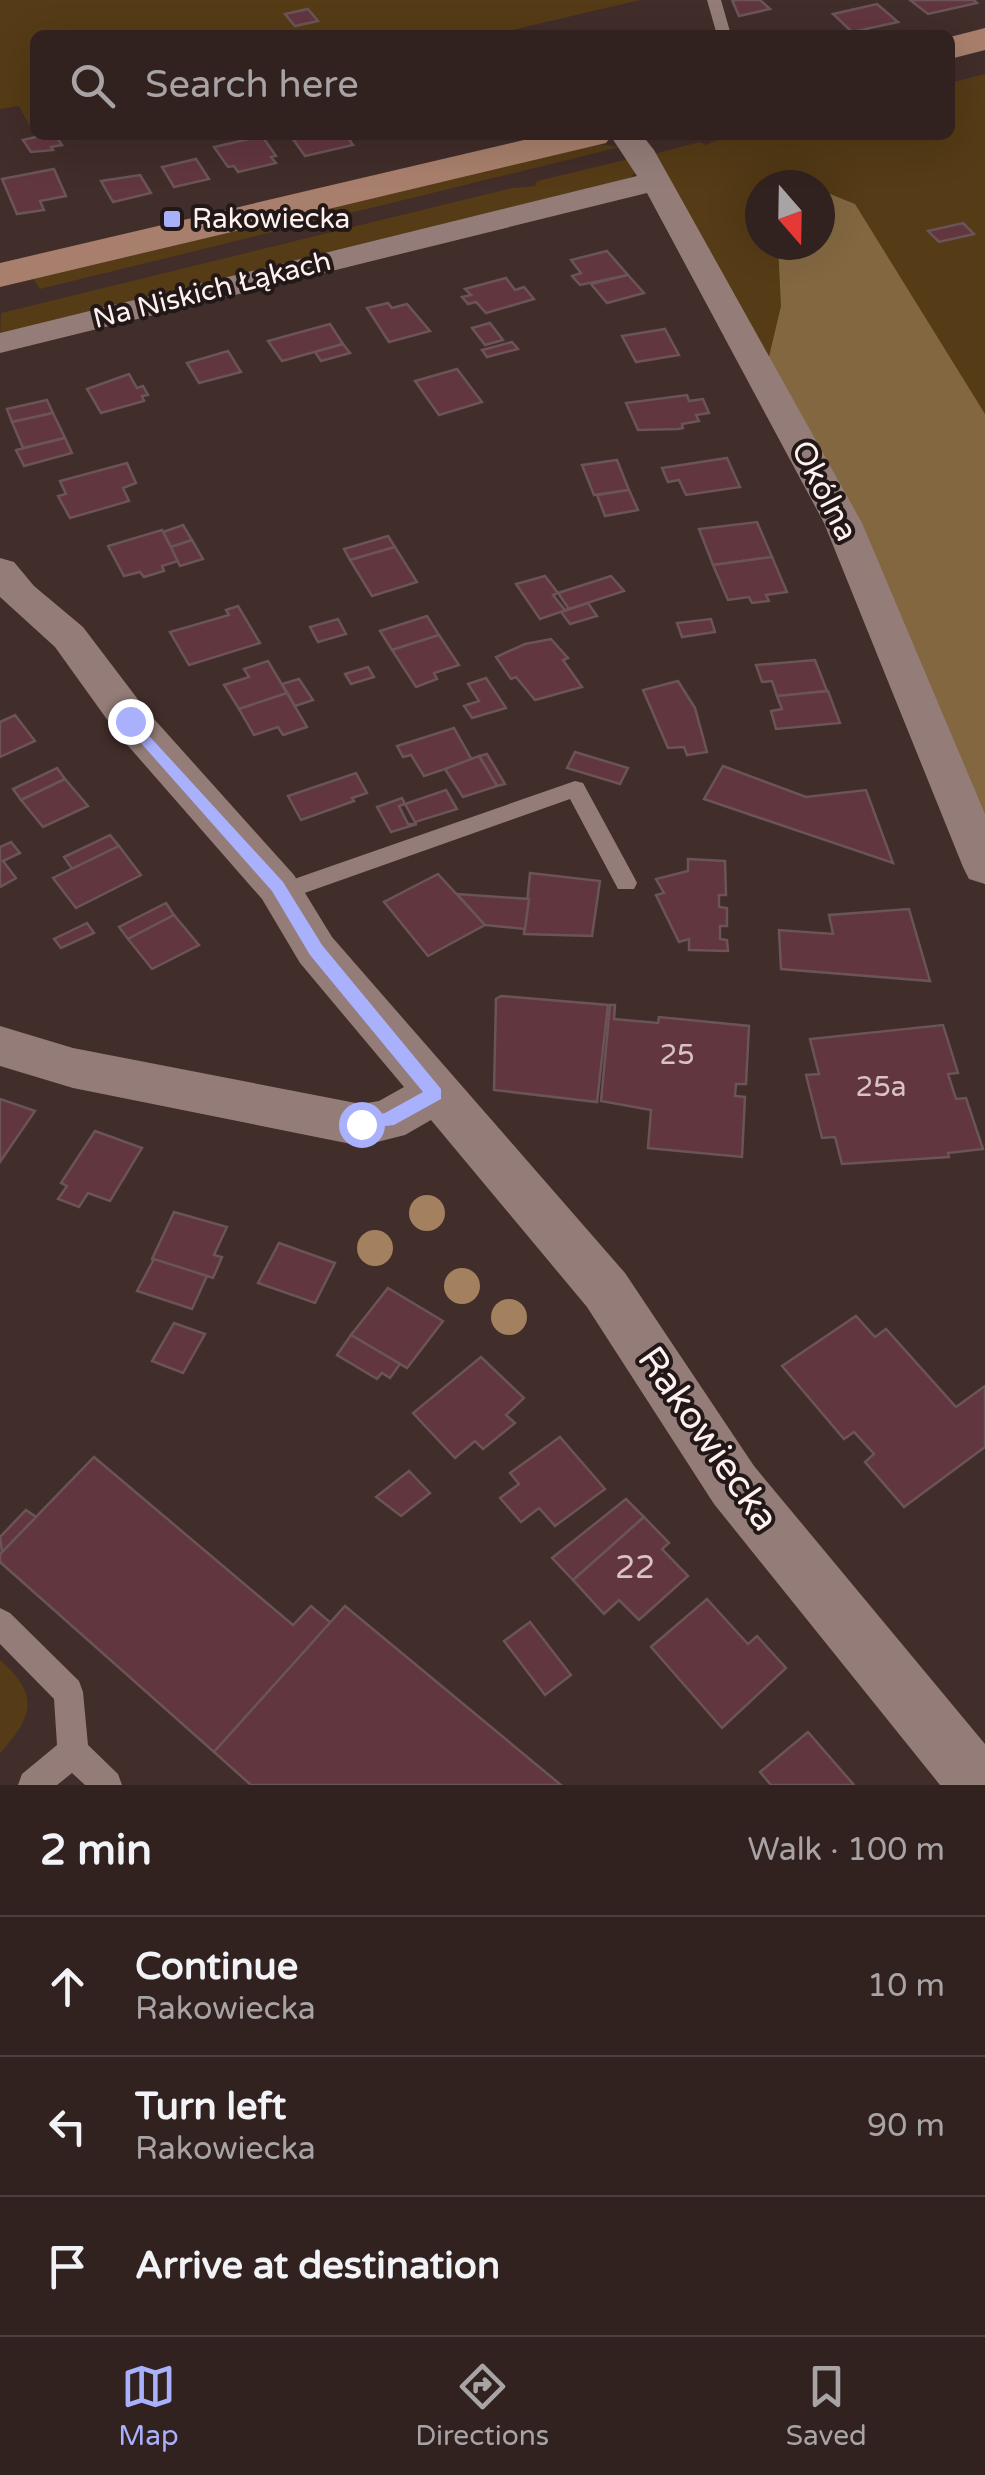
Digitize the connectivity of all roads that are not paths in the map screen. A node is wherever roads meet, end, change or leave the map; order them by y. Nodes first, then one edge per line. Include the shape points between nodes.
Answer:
1 (714, 0) edge
2 (723, 30) edge
3 (985, 40) edge
4 (955, 47) edge
5 (571, 140) edge
6 (628, 140) edge
7 (657, 182) junction
8 (0, 275) edge
9 (0, 342) edge
10 (0, 571) edge
11 (985, 867) edge
12 (626, 883) dead end
13 (282, 892) junction
14 (0, 1046) edge
15 (435, 1094) junction
16 (0, 1624) edge
17 (73, 1752) junction
18 (33, 1785) edge
19 (107, 1785) edge
20 (980, 1785) edge

1 - 2 lane
3 - 4 street
5 - 8 street, Na Niskich Łąkach
6 - 7 street, Okólna
7 - 9 street, Na Niskich Łąkach
7 - 11 street, Okólna via 843,524
10 - 13 street, Rakowiecka via 69,637 130,721
12 - 13 lane via 576,789
13 - 15 street, Rakowiecka via 316,950
14 - 15 street via 73,1068 361,1124 388,1120
15 - 20 street, Rakowiecka via 606,1290 734,1485
16 - 17 lane via 68,1692
17 - 18 lane
17 - 19 lane

